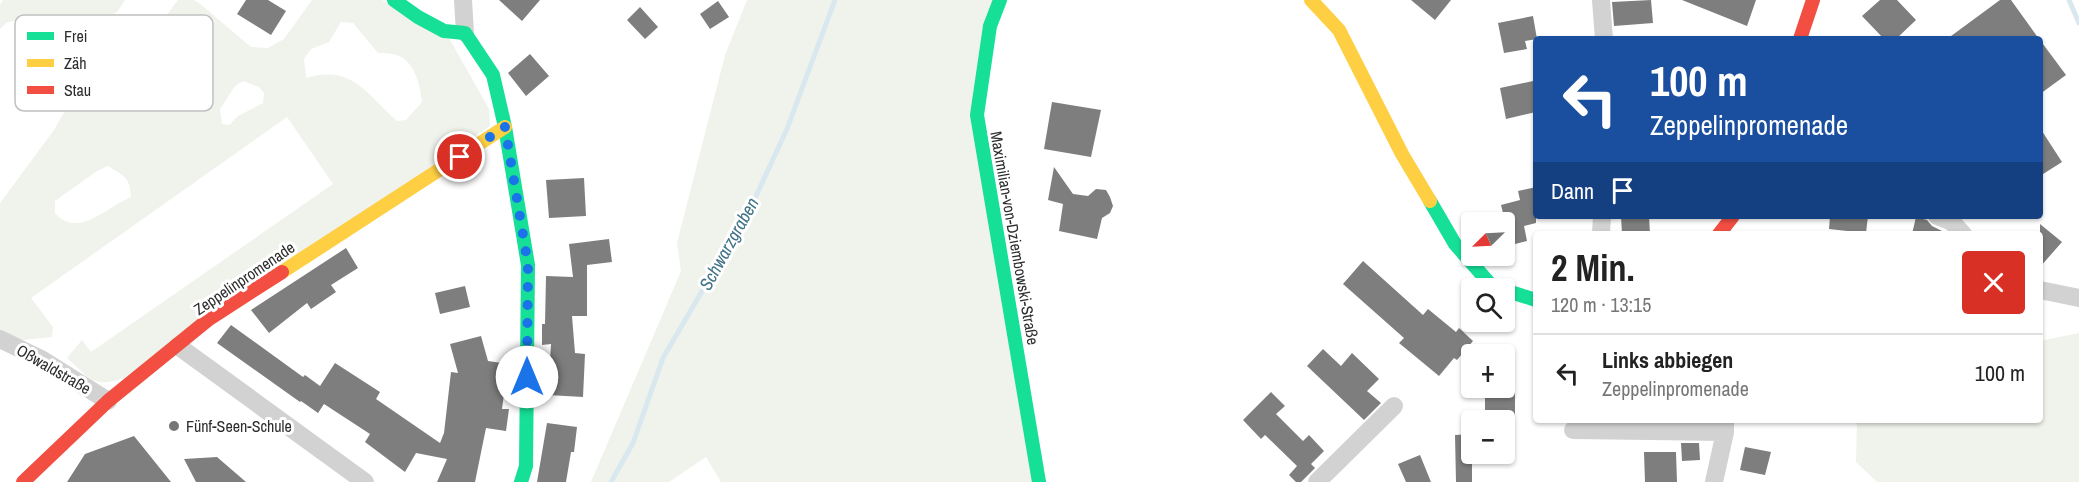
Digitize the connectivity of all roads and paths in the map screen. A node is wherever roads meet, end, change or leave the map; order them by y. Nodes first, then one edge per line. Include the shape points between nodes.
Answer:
1 (393, 0) edge
2 (463, 0) edge
3 (1000, 0) edge
4 (1311, 0) edge
5 (1602, 0) edge
6 (1813, 0) edge
7 (465, 33) junction
8 (1604, 36) edge
9 (1801, 36) edge
10 (505, 127) junction
11 (1944, 219) edge
12 (1960, 231) edge
13 (1485, 278) edge
14 (2043, 291) edge
15 (1515, 293) edge
16 (2077, 298) edge
17 (1533, 299) edge
18 (0, 339) edge
19 (178, 346) junction
20 (108, 401) junction
21 (1394, 406) dead end
22 (1725, 426) edge
23 (1573, 430) dead end
24 (23, 482) edge
25 (365, 482) edge
26 (521, 482) edge
27 (1039, 482) edge
28 (1317, 482) edge
29 (1714, 482) edge

1 - 7 street via 444,31
2 - 7 street
3 - 27 street, Maximilian-von-Dziembowski-Straße via 990,26 977,115
4 - 13 street via 1339,30 1402,154 1455,244
5 - 8 street
6 - 9 street
7 - 10 street via 493,75
10 - 19 street, Zeppelinpromenade via 208,320
10 - 26 street via 528,265 526,466
11 - 12 street
14 - 16 street
15 - 17 street
18 - 20 street, Oßwaldstraße via 41,359
19 - 20 street, Zeppelinpromenade
19 - 25 street
20 - 24 street, Zeppelinpromenade
21 - 28 street
22 - 23 street
22 - 29 street

